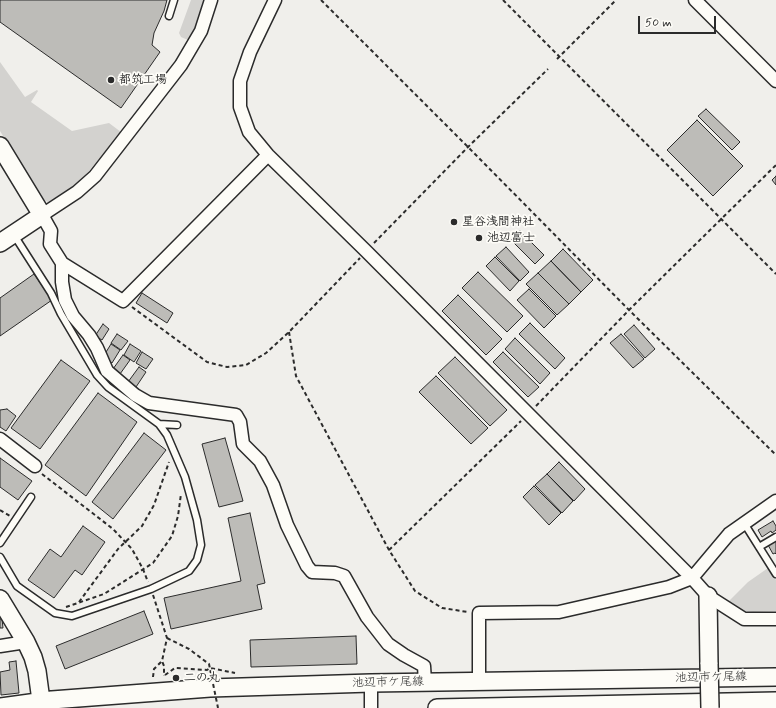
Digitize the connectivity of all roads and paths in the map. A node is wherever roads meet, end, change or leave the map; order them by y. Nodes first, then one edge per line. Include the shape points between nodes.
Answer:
1 (174, 0) edge
2 (211, 0) edge
3 (275, 0) edge
4 (320, 0) edge
5 (503, 0) edge
6 (616, 0) edge
7 (695, 0) edge
8 (169, 16) dead end
9 (560, 56) junction
10 (557, 59) dead end
11 (548, 68) dead end
12 (776, 81) edge
13 (0, 146) edge
14 (468, 147) junction
15 (268, 155) junction
16 (776, 165) edge
17 (42, 215) junction
18 (722, 218) junction
19 (7, 238) edge
20 (366, 251) junction
21 (62, 263) junction
22 (776, 274) edge
23 (123, 301) junction
24 (629, 310) junction
25 (289, 332) junction
26 (528, 414) junction
27 (160, 424) junction
28 (177, 425) dead end
29 (0, 439) edge
30 (175, 453) junction
31 (776, 455) edge
32 (35, 466) joint
33 (185, 477) junction
34 (31, 497) dead end
35 (776, 501) edge
36 (0, 510) edge
37 (16, 520) junction
38 (744, 523) junction
39 (776, 537) edge
40 (125, 542) junction
41 (0, 543) edge
42 (759, 547) junction
43 (389, 550) junction
44 (0, 557) edge
45 (143, 569) junction
46 (776, 574) edge
47 (692, 578) junction
48 (151, 589) junction
49 (708, 596) junction
50 (0, 600) edge
51 (78, 603) junction
52 (55, 613) junction
53 (479, 613) junction
54 (776, 619) edge
55 (167, 638) junction
56 (26, 642) junction
57 (0, 646) edge
58 (162, 661) junction
59 (210, 668) junction
60 (153, 677) dead end
61 (239, 677) dead end
62 (776, 677) edge
63 (426, 682) junction
64 (479, 682) junction
65 (371, 683) junction
66 (776, 701) edge
67 (41, 705) edge
68 (0, 707) edge
69 (218, 708) edge
70 (371, 708) edge
71 (437, 708) edge
72 (480, 708) edge
73 (710, 708) edge

1 - 8 lane
2 - 17 street via 201,31 181,65 95,176 77,192
3 - 15 street via 250,52 240,81 240,107 249,132
4 - 14 path
5 - 9 path
6 - 9 path
7 - 12 street
9 - 10 path
9 - 18 path
11 - 14 path
13 - 17 street
14 - 20 path
14 - 24 path
15 - 20 street
15 - 23 street
16 - 18 path
17 - 19 street
17 - 21 street via 51,231 50,244
18 - 22 path
18 - 24 path
19 - 27 lane via 52,293 61,314 97,375 108,387
20 - 25 path
20 - 26 street
21 - 23 street
21 - 63 street via 65,300 73,316 97,348 107,371 149,403 236,415 240,422 243,444 260,461 273,485 287,525 307,566 312,572 335,572 344,576 368,617 388,644 424,666
23 - 25 path via 207,362 227,367 246,366 266,353
24 - 26 path
24 - 31 path
25 - 43 path via 296,376
26 - 43 path
26 - 47 street
27 - 28 lane
27 - 30 lane
29 - 32 street
30 - 33 lane
30 - 40 path via 168,464 154,505 142,526
32 - 40 path via 38,471 113,529
33 - 45 path via 172,536 153,563
33 - 48 lane via 201,545 197,560 189,571
34 - 37 lane
35 - 38 street
36 - 37 path
37 - 41 lane
38 - 42 lane
38 - 47 street via 729,534
39 - 42 lane
40 - 45 path
40 - 51 path
42 - 46 lane
43 - 53 path via 415,591 442,608
44 - 52 lane via 17,586
45 - 48 path
45 - 51 path via 104,594
47 - 49 street
47 - 53 street via 669,586 559,612
48 - 52 lane via 72,616
48 - 55 path
49 - 54 street via 744,619
49 - 73 street, bridge
50 - 56 street
51 - 52 path via 60,608
53 - 64 street
55 - 58 path
55 - 59 path, bridge via 189,649 209,664
56 - 57 street
56 - 67 street via 37,671
58 - 59 path via 164,676 175,668
58 - 60 path via 154,669
59 - 61 path via 234,673
59 - 69 path, bridge
62 - 64 street, 池辺市ケ尾線
63 - 64 street, 池辺市ケ尾線
63 - 65 street, 池辺市ケ尾線
65 - 67 street, 池辺市ケ尾線 via 210,688
65 - 70 street
66 - 72 street, 池辺市ケ尾線
67 - 68 street, 池辺市ケ尾線
71 - 72 street, 池辺市ケ尾線

